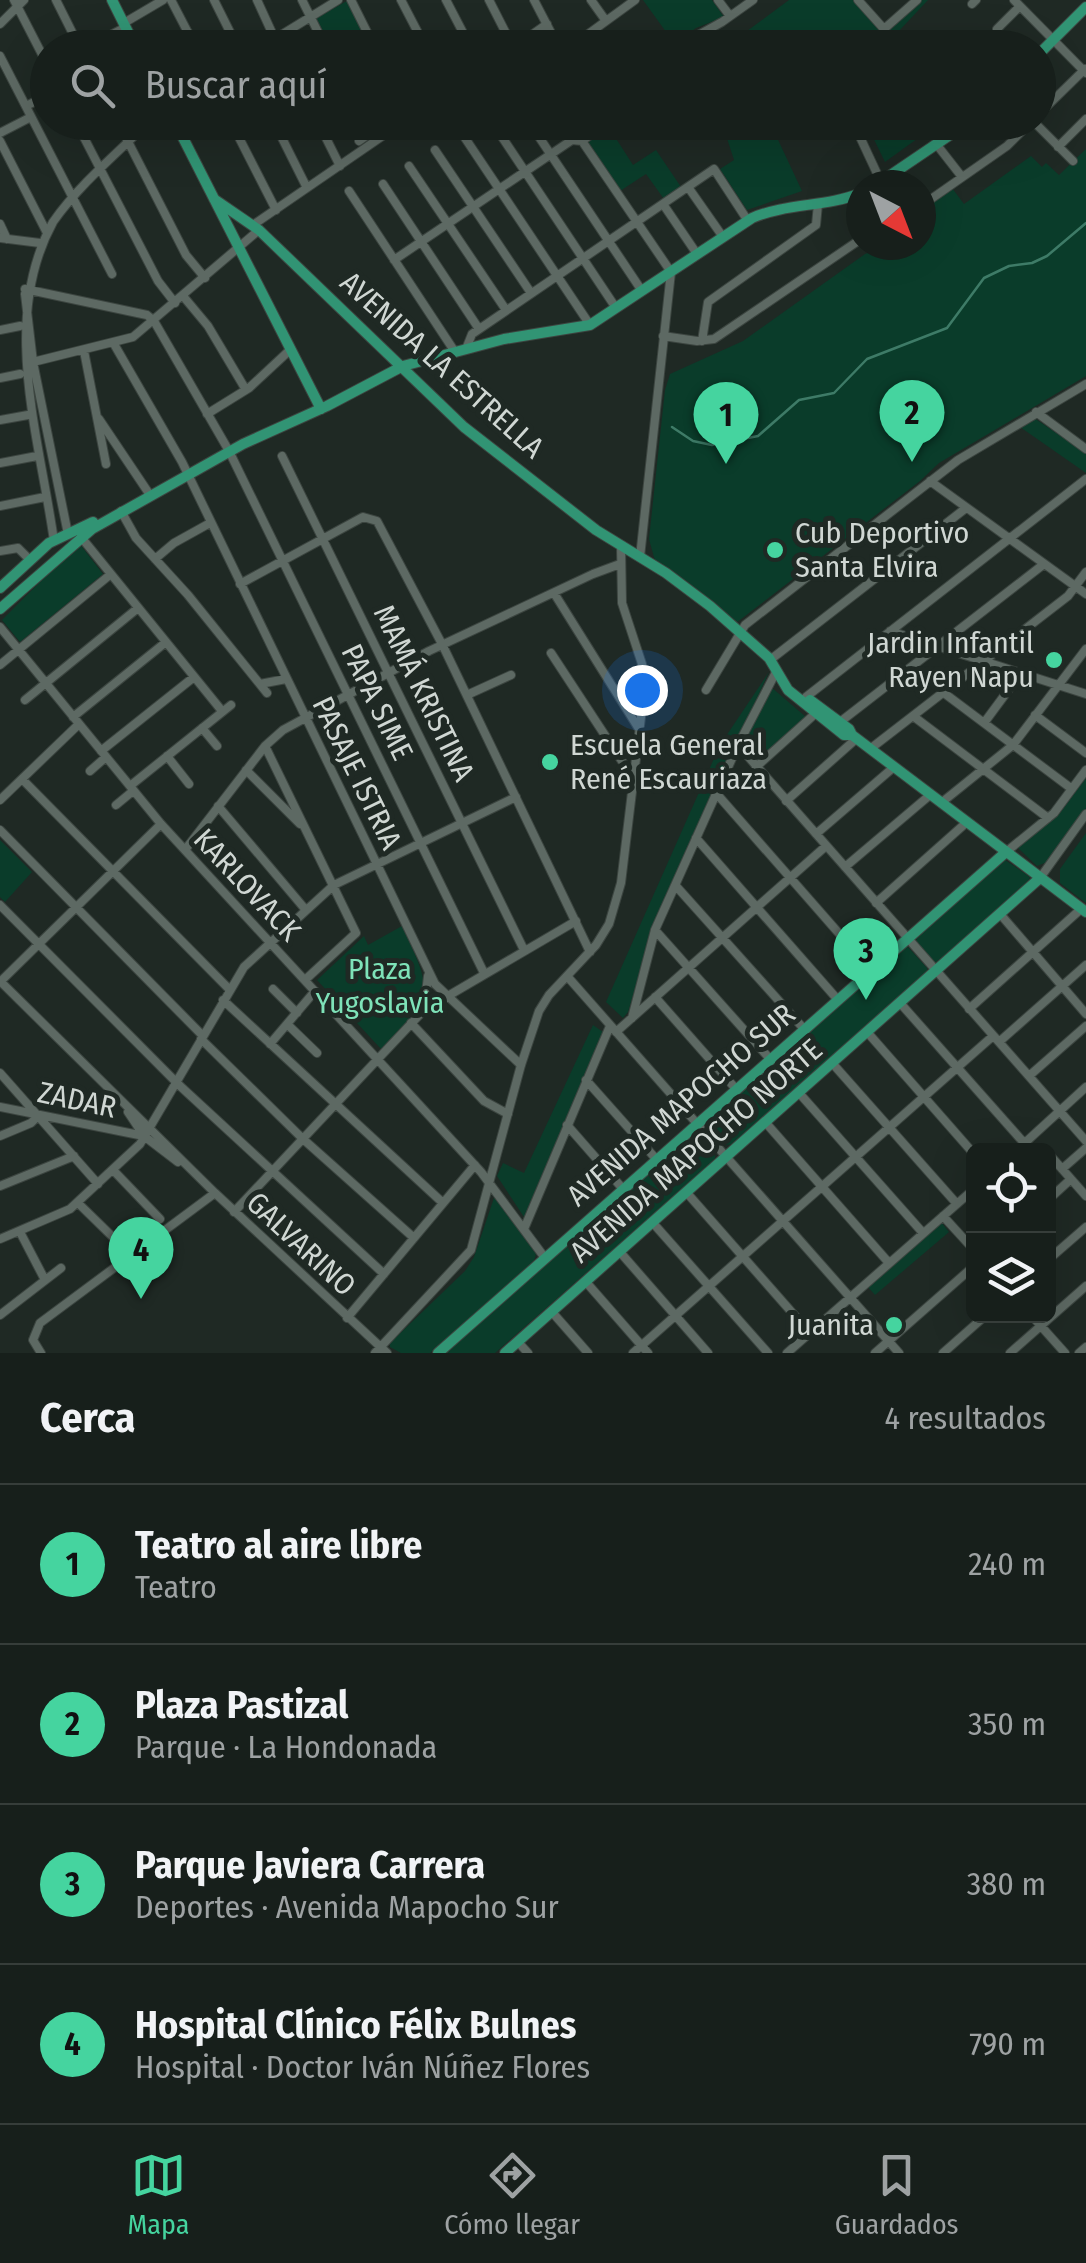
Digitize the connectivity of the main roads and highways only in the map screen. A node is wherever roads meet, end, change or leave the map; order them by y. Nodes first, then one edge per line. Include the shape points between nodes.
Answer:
1 (112, 0) edge
2 (1085, 4) edge
3 (127, 30) edge
4 (1056, 37) edge
5 (183, 140) edge
6 (944, 140) edge
7 (899, 170) edge
8 (214, 199) junction
9 (846, 200) edge
10 (403, 366) junction
11 (322, 409) junction
12 (117, 513) junction
13 (68, 534) junction
14 (35, 576) junction
15 (0, 588) edge
16 (0, 609) edge
17 (778, 674) junction
18 (854, 737) junction
19 (1006, 852) junction
20 (1040, 878) junction
21 (1084, 910) edge
22 (438, 1353) edge
23 (505, 1353) edge

1 - 3 main road
2 - 4 main road
5 - 8 main road, AVENIDA LA ESTRELLA
6 - 7 main road
8 - 10 main road, AVENIDA LA ESTRELLA via 256,228
8 - 11 main road, AVENIDA LA ESTRELLA
9 - 10 main road via 748,221 590,324
10 - 11 main road
10 - 17 main road, AVENIDA LA ESTRELLA via 464,427 710,606
11 - 12 main road
12 - 13 main road
12 - 14 main road
13 - 14 main road
13 - 15 main road
14 - 16 main road
17 - 18 main road, AVENIDA LA ESTRELLA
17 - 18 main road, AVENIDA LA ESTRELLA via 788,690
18 - 19 main road, AVENIDA LA ESTRELLA
19 - 20 main road, AVENIDA LA ESTRELLA
19 - 22 main road, AVENIDA MAPOCHO SUR
20 - 21 main road, AVENIDA LA ESTRELLA
20 - 23 main road, AVENIDA MAPOCHO NORTE

